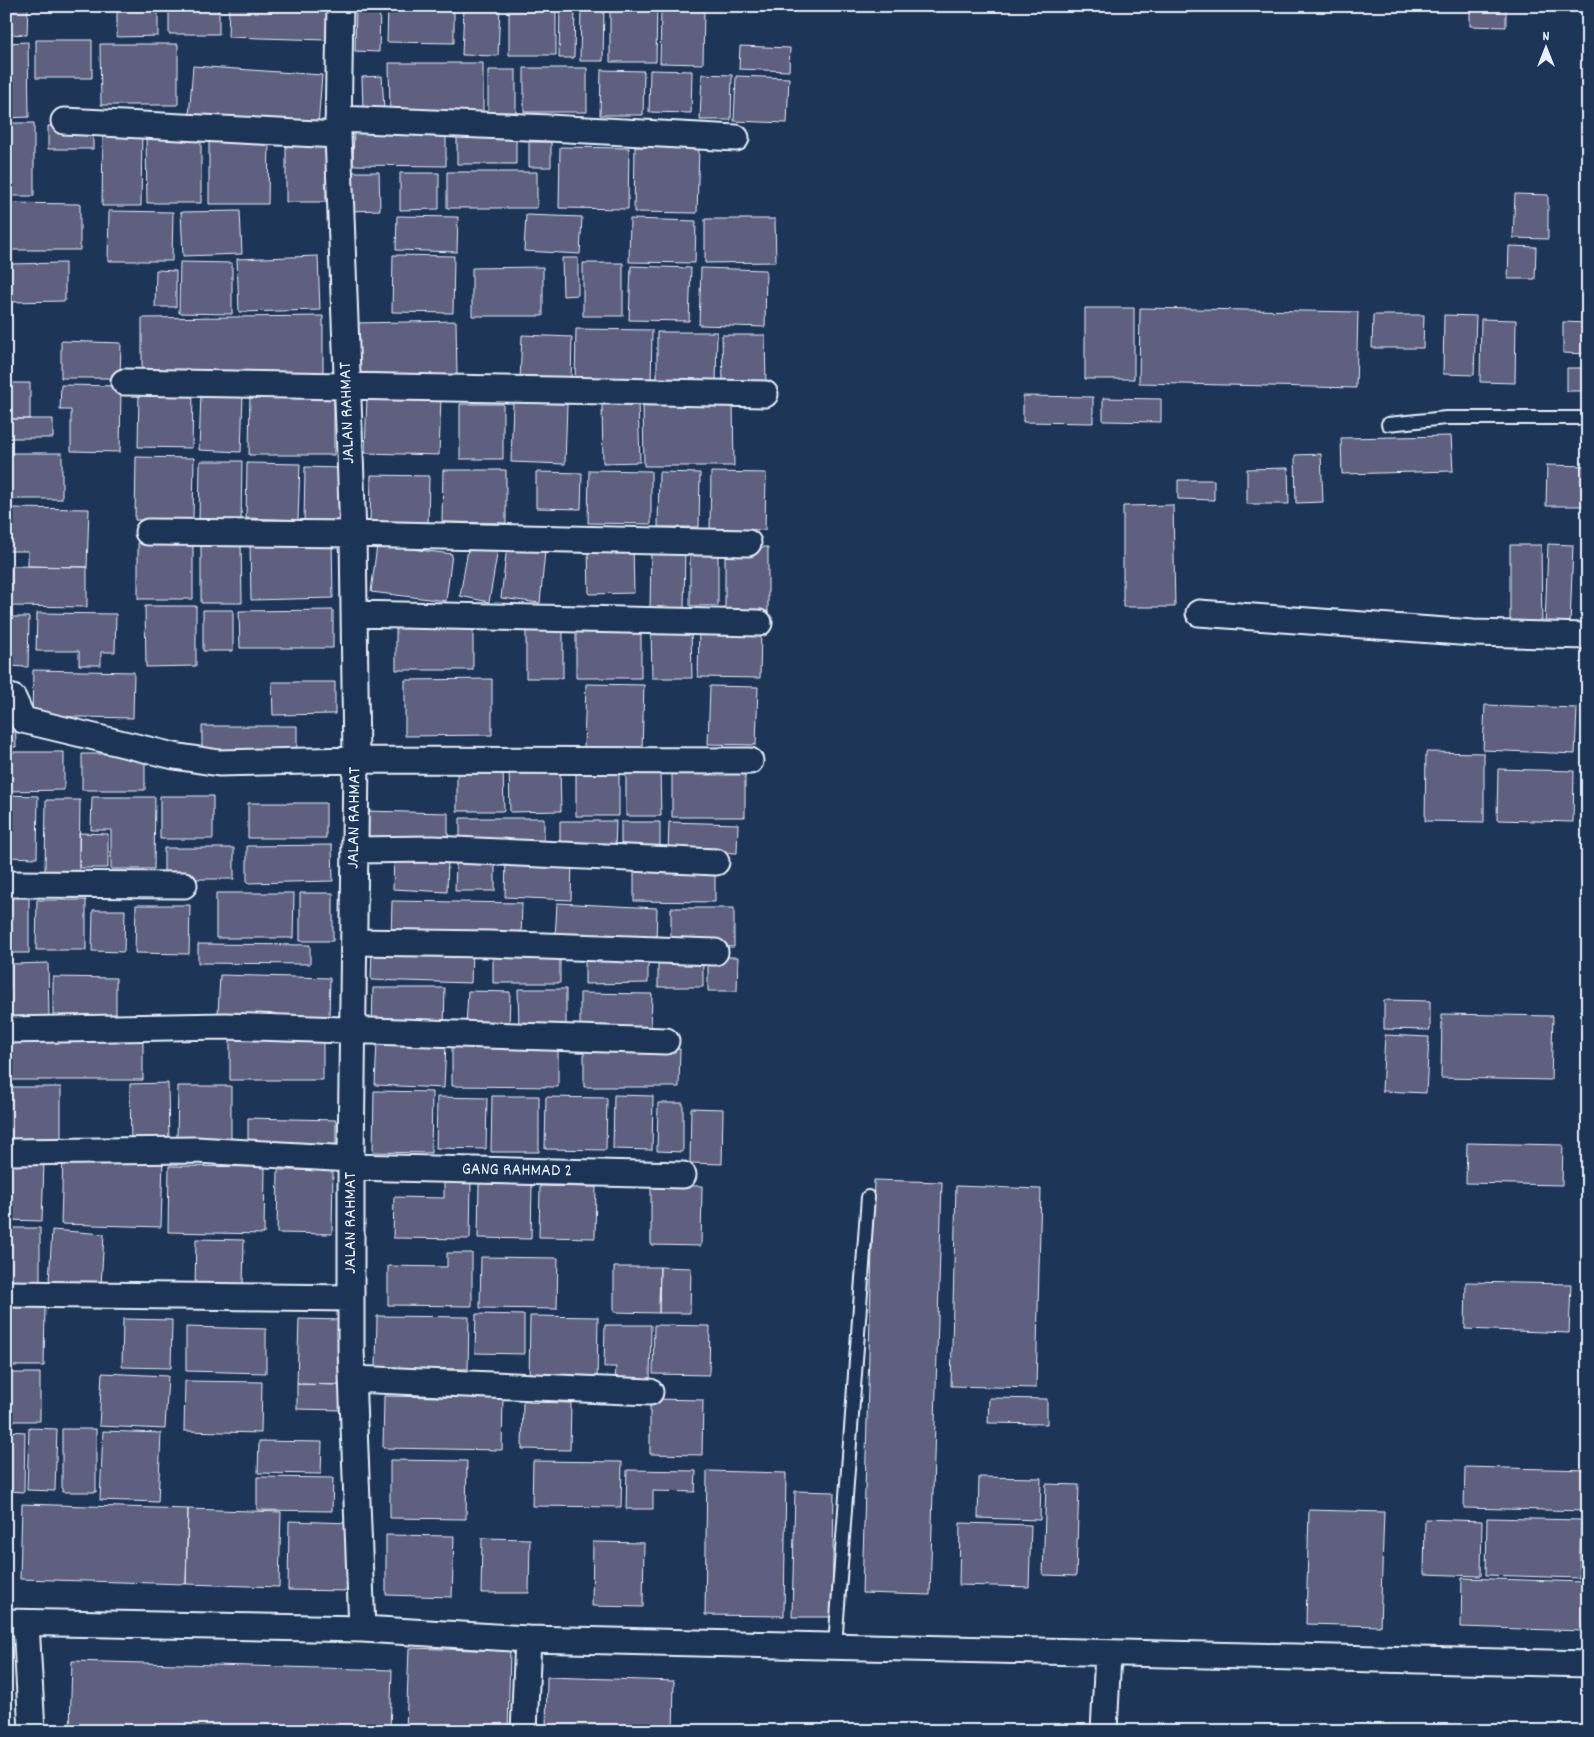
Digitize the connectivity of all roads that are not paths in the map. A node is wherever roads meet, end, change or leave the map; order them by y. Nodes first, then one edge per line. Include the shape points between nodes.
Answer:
1 (340, 6) edge
2 (64, 121) dead end
3 (338, 127) junction
4 (736, 138) dead end
5 (124, 382) dead end
6 (347, 387) junction
7 (765, 394) dead end
8 (1588, 418) edge
9 (1388, 424) dead end
10 (148, 532) dead end
11 (353, 534) junction
12 (748, 543) dead end
13 (1199, 613) dead end
14 (354, 614) junction
15 (759, 623) dead end
16 (1588, 636) edge
17 (6, 696) edge
18 (356, 760) junction
19 (750, 761) dead end
20 (355, 850) junction
21 (716, 862) dead end
22 (6, 884) edge
23 (184, 885) dead end
24 (354, 942) junction
25 (715, 952) dead end
26 (6, 1030) edge
27 (352, 1030) junction
28 (666, 1040) dead end
29 (6, 1152) edge
30 (351, 1163) junction
31 (683, 1175) dead end
32 (868, 1197) dead end
33 (6, 1294) edge
34 (350, 1298) junction
35 (353, 1380) junction
36 (650, 1392) dead end
37 (16, 1623) edge
38 (362, 1629) junction
39 (528, 1638) junction
40 (835, 1646) junction
41 (1108, 1654) junction
42 (1588, 1664) edge
43 (32, 1731) edge
44 (524, 1731) edge
45 (1104, 1731) edge

1 - 3 street, JALAN RAHMAT
2 - 3 street
3 - 4 street via 549,128
3 - 6 street, JALAN RAHMAT
5 - 6 street
6 - 7 street
6 - 11 street, JALAN RAHMAT
8 - 9 lane via 1446,418
10 - 11 street
11 - 12 street
11 - 14 street, JALAN RAHMAT
13 - 16 street via 1473,633
14 - 15 street
14 - 18 street, JALAN RAHMAT
17 - 18 street via 13,698 23,720 174,756 219,763
18 - 19 street
18 - 20 street, JALAN RAHMAT
20 - 21 street via 433,849
20 - 24 street, JALAN RAHMAT
22 - 23 street
24 - 25 street
24 - 27 street, JALAN RAHMAT
26 - 27 street via 225,1026
27 - 28 street
27 - 30 street, JALAN RAHMAT
29 - 30 street, GANG RAHMAD 2 via 196,1150
30 - 31 street, GANG RAHMAD 2
30 - 34 street, JALAN RAHMAT
32 - 40 lane
33 - 34 street
34 - 35 street, JALAN RAHMAT
35 - 36 street
35 - 38 street, JALAN RAHMAT
37 - 38 street
37 - 43 street
38 - 39 street
39 - 40 street
39 - 44 street
40 - 41 street
41 - 42 street
41 - 45 street

